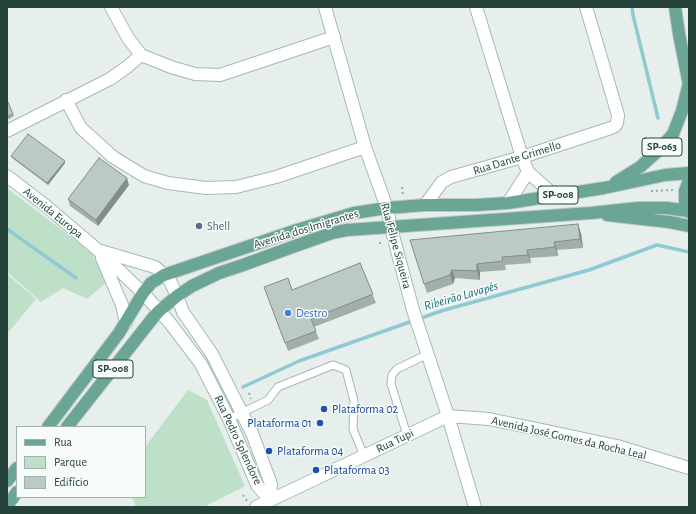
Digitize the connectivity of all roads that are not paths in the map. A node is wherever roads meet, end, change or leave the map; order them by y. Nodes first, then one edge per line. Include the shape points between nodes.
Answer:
1 (111, 7) edge
2 (325, 7) edge
3 (476, 7) edge
4 (586, 7) edge
5 (675, 7) edge
6 (334, 37) junction
7 (141, 55) junction
8 (689, 84) edge
9 (66, 100) junction
10 (7, 132) edge
11 (365, 146) junction
12 (522, 157) junction
13 (528, 172) junction
14 (689, 173) edge
15 (7, 176) edge
16 (689, 180) edge
17 (604, 188) junction
18 (555, 196) junction
19 (508, 203) junction
20 (425, 205) junction
21 (387, 208) junction
22 (689, 211) edge
23 (594, 213) junction
24 (689, 226) edge
25 (391, 228) junction
26 (100, 251) junction
27 (164, 275) junction
28 (142, 293) junction
29 (178, 296) junction
30 (159, 312) junction
31 (126, 323) junction
32 (428, 354) junction
33 (242, 413) junction
34 (448, 416) junction
35 (229, 419) junction
36 (49, 426) edge
37 (68, 426) edge
38 (407, 435) junction
39 (364, 456) junction
40 (689, 468) edge
41 (16, 469) edge
42 (7, 481) edge
43 (16, 493) edge
44 (271, 504) edge
45 (7, 506) edge
46 (256, 507) edge
47 (475, 507) edge

1 - 7 street via 128,38
2 - 6 street, Rua Felipe Siqueira
3 - 12 street
4 - 12 street, Rua Dante Grimello via 618,115 618,123 612,128
5 - 8 main road, SP-063
6 - 7 street via 220,75 195,74 171,68
6 - 11 street, Rua Felipe Siqueira
7 - 9 street via 110,79
8 - 17 main road, SP-063 via 673,134 640,167
9 - 10 street
9 - 11 street via 81,128 113,157 144,176 176,184 206,188 236,187 276,177
11 - 21 street, Rua Felipe Siqueira
12 - 13 street
12 - 20 street, Rua Dante Grimello via 442,182
13 - 18 street
13 - 19 street
14 - 17 main road, Avenida dos Imigrantes / SP-008 via 665,175
15 - 26 street, Avenida Europa
16 - 22 main road, SP-008 via 685,191
17 - 18 main road, Avenida dos Imigrantes / SP-008
18 - 19 main road, Avenida dos Imigrantes / SP-008
19 - 20 main road, Avenida dos Imigrantes / SP-008
20 - 21 main road, Avenida dos Imigrantes / SP-008
21 - 25 street, Rua Felipe Siqueira
21 - 27 main road, Avenida dos Imigrantes / SP-008 via 354,213
22 - 23 main road, SP-008 via 638,208
23 - 24 main road
23 - 25 main road, Avenida dos Imigrantes / SP-008
25 - 29 main road, Avenida dos Imigrantes / SP-008 via 332,233 219,273
25 - 32 street, Rua Felipe Siqueira via 412,310
26 - 27 street, Avenida Europa via 155,267
26 - 28 street, Avenida Europa
26 - 31 street, Avenida Europa via 122,305
27 - 28 main road, Avenida dos Imigrantes / SP-008 via 151,283
27 - 29 street, Rua Pedro Splendore
28 - 30 street, Rua Pedro Splendore
28 - 31 main road, Avenida dos Imigrantes / SP-008
29 - 30 main road, Avenida dos Imigrantes / SP-008
29 - 33 street, Rua Pedro Splendore via 183,312 212,354
30 - 35 street, Rua Pedro Splendore via 201,364
30 - 37 main road, Avenida dos Imigrantes / SP-008
31 - 36 main road, Avenida dos Imigrantes / SP-008
32 - 34 street, Rua Felipe Siqueira
32 - 38 lane via 398,369 392,375 391,384
33 - 35 lane
33 - 39 lane via 268,400 278,387 333,365 346,370 354,401 354,429
33 - 44 street, Rua Pedro Splendore via 272,484
34 - 38 street, Rua Tupi
34 - 40 street, Avenida José Gomes da Rocha Leal via 489,419 617,446
34 - 47 street, Rua Felipe Siqueira
35 - 44 street, Rua Pedro Splendore via 258,485
38 - 39 street, Rua Tupi
39 - 44 street, Rua Tupi
41 - 42 main road
43 - 45 main road
44 - 46 street, Rua Tupi

